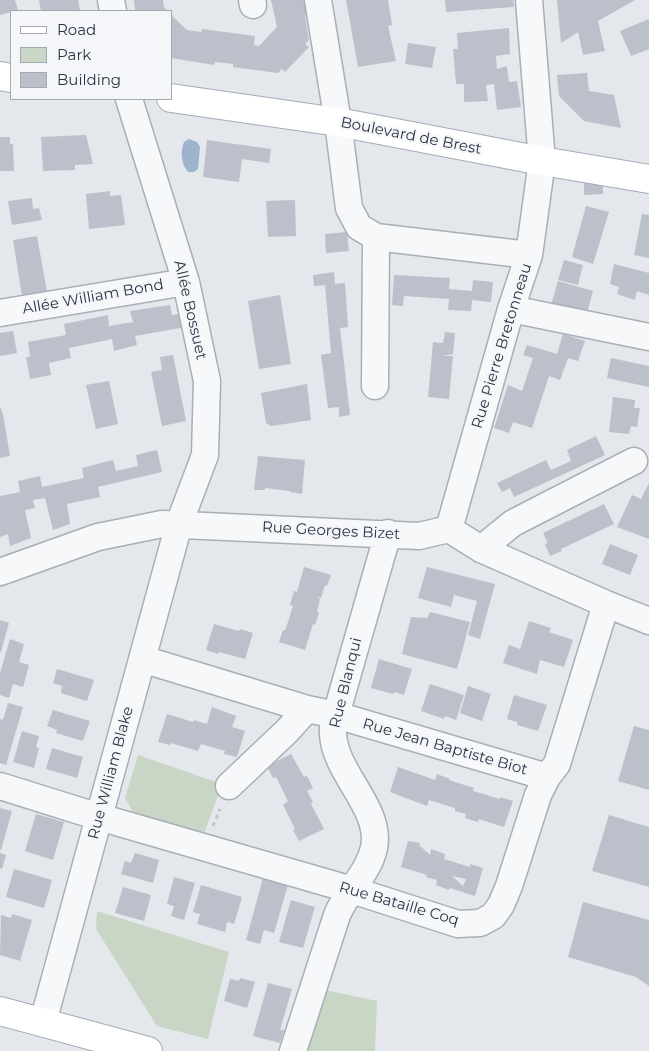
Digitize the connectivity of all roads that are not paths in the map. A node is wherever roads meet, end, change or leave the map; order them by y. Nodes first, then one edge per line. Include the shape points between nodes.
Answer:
1 (318, 0) edge
2 (529, 0) edge
3 (172, 98) edge
4 (129, 100) edge
5 (338, 122) junction
6 (542, 161) junction
7 (649, 179) edge
8 (376, 237) junction
9 (529, 255) junction
10 (186, 282) junction
11 (511, 308) junction
12 (0, 313) edge
13 (649, 337) edge
14 (375, 386) dead end
15 (634, 461) dead end
16 (179, 524) junction
17 (449, 529) junction
18 (388, 533) junction
19 (482, 549) junction
20 (0, 572) edge
21 (606, 604) junction
22 (649, 621) edge
23 (142, 659) junction
24 (307, 709) junction
25 (336, 715) junction
26 (547, 777) junction
27 (0, 786) edge
28 (229, 786) road end
29 (99, 817) junction
30 (352, 890) junction
31 (0, 1011) edge
32 (43, 1022) junction
33 (91, 1044) edge
34 (148, 1051) edge
35 (293, 1051) edge

1 - 5 street
2 - 6 street, Rue Pierre Bretonneau
3 - 5 main road, Boulevard de Brest
4 - 10 street, Allée Bossuet
5 - 6 main road, Boulevard de Brest
5 - 8 street via 349,208 360,227
6 - 7 main road, Boulevard de Brest
6 - 9 street, Rue Pierre Bretonneau
8 - 9 street
8 - 14 street
9 - 11 street, Rue Pierre Bretonneau
10 - 12 street, Allée William Bond
10 - 16 street, Allée Bossuet via 207,382 205,456
11 - 13 street
11 - 17 street, Rue Pierre Bretonneau
15 - 19 street via 513,523
16 - 18 street, Rue Georges Bizet
16 - 20 street, Rue Georges Bizet via 162,524 98,537
16 - 23 street, Rue William Blake
17 - 18 street, Rue Georges Bizet via 419,536
17 - 19 street
18 - 25 street, Rue Blanqui
19 - 21 street
21 - 22 street
21 - 26 street, Rue Bataille Coq via 557,764
23 - 24 street, Rue Jean Baptiste Biot
23 - 29 street, Rue William Blake
24 - 25 street, Rue Jean Baptiste Biot
24 - 28 street
25 - 26 street, Rue Jean Baptiste Biot
25 - 30 street, Rue Blanqui via 332,732 334,744 375,830 370,861
26 - 30 street, Rue Bataille Coq via 538,795 509,886 493,916 480,923 458,924
27 - 29 street, Rue Bataille Coq
29 - 30 street, Rue Bataille Coq
29 - 32 street, Rue William Blake
30 - 35 street, Rue Blanqui via 337,915
31 - 32 main road
32 - 33 main road
33 - 34 main road

